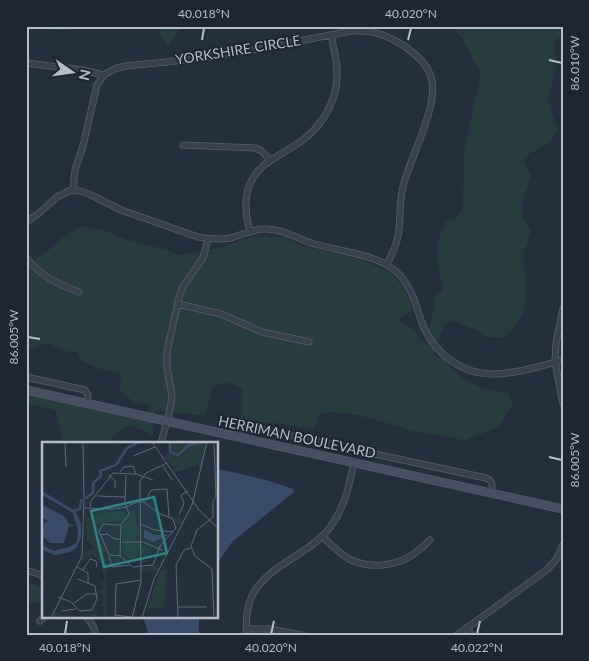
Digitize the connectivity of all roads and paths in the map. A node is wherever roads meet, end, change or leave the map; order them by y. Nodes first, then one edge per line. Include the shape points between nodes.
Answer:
1 (331, 35) junction
2 (26, 63) edge
3 (104, 75) junction
4 (183, 145) dead end
5 (270, 160) junction
6 (73, 191) junction
7 (26, 222) edge
8 (250, 231) junction
9 (208, 239) junction
10 (26, 256) edge
11 (387, 264) junction
12 (79, 292) dead end
13 (178, 304) junction
14 (563, 309) edge
15 (309, 342) dead end
16 (563, 360) edge
17 (555, 362) junction
18 (26, 377) edge
19 (26, 390) edge
20 (87, 404) junction
21 (563, 404) edge
22 (167, 421) junction
23 (237, 436) junction
24 (162, 442) edge
25 (354, 462) junction
26 (491, 493) junction
27 (563, 509) edge
28 (322, 536) junction
29 (430, 540) dead end
30 (563, 545) edge
31 (557, 558) junction
32 (563, 562) edge
33 (26, 570) edge
34 (42, 575) edge
35 (88, 618) edge
36 (467, 628) junction
37 (247, 632) edge
38 (96, 635) edge
39 (302, 635) edge
40 (457, 635) edge
41 (472, 635) edge

1 - 3 street, YORKSHIRE CIRCLE via 238,53 126,66
1 - 5 street via 338,77 328,111 303,140
1 - 11 street, YORKSHIRE CIRCLE via 359,30 388,36 426,66 432,80 429,111 402,192 398,239
2 - 3 street
3 - 6 street via 97,85 84,146 75,170
4 - 5 street via 255,148
5 - 8 street via 253,178 247,191 245,205
6 - 7 street via 57,197
6 - 9 street via 89,194 121,210
8 - 9 street via 231,238
8 - 11 street via 279,231
9 - 13 street via 203,258 181,290
10 - 12 street via 46,277
11 - 17 street via 408,286 422,325 433,344 462,368 497,374
13 - 15 street via 221,314 262,332
13 - 22 street via 166,356 172,391
14 - 17 street
16 - 17 street
17 - 21 street
18 - 20 street via 85,390
19 - 20 street, HERRIMAN BOULEVARD
20 - 22 street, HERRIMAN BOULEVARD
22 - 23 street, HERRIMAN BOULEVARD
22 - 24 street
23 - 25 street, HERRIMAN BOULEVARD
23 - 26 street via 240,428 246,426 447,470 489,480 492,483
25 - 26 street, HERRIMAN BOULEVARD
25 - 28 street via 344,504
26 - 27 street, HERRIMAN BOULEVARD
28 - 29 street via 348,558 378,566 400,562
28 - 37 street via 259,585 248,606
30 - 31 street
31 - 32 street
31 - 36 street via 535,580
33 - 34 street
35 - 38 street
36 - 40 street
36 - 41 street
37 - 39 street via 269,629

